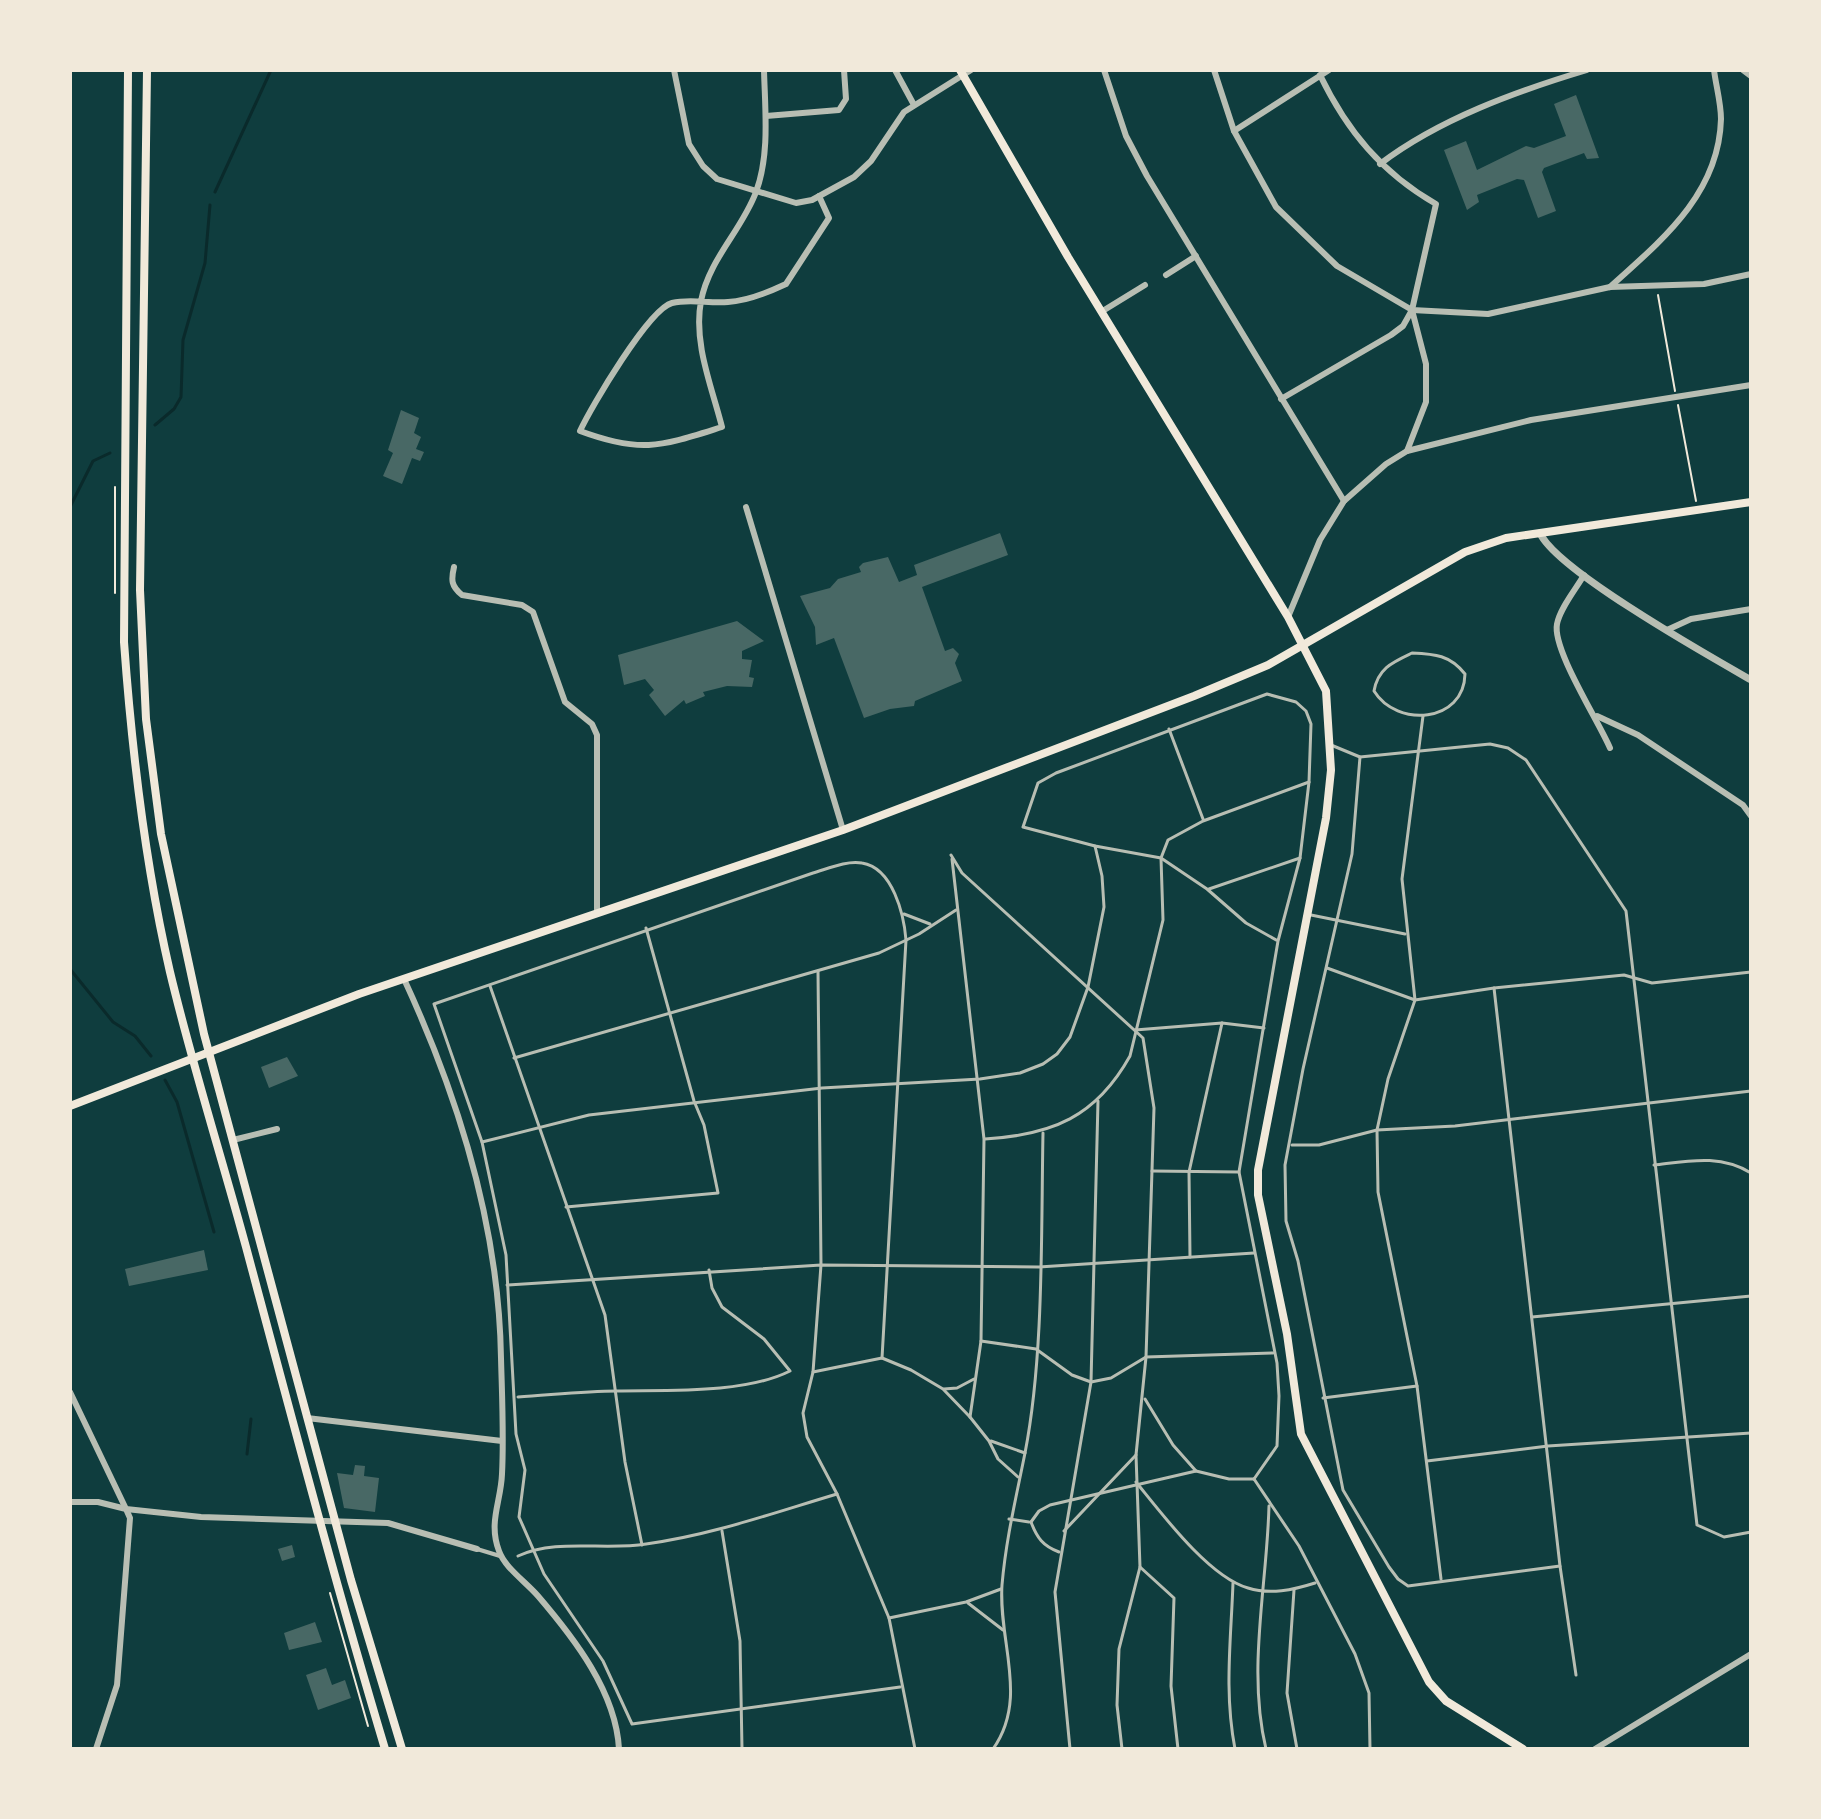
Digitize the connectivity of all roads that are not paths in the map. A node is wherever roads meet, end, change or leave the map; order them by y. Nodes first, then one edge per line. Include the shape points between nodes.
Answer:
1 (128, 70) edge
2 (147, 70) edge
3 (674, 70) edge
4 (764, 70) edge
5 (844, 70) edge
6 (895, 70) edge
7 (1104, 70) edge
8 (1214, 70) edge
9 (1329, 70) edge
10 (1587, 70) edge
11 (1714, 70) edge
12 (1743, 70) edge
13 (964, 72) edge
14 (1320, 75) junction
15 (1751, 76) edge
16 (914, 105) junction
17 (766, 116) junction
18 (1234, 131) junction
19 (1380, 164) junction
20 (756, 192) junction
21 (819, 196) junction
22 (1196, 256) junction
23 (1751, 274) edge
24 (1166, 275) dead end
25 (1145, 285) dead end
26 (1610, 287) junction
27 (701, 301) junction
28 (1412, 310) junction
29 (1101, 312) junction
30 (1751, 385) edge
31 (1281, 399) junction
32 (1407, 451) junction
33 (1344, 501) junction
34 (1751, 502) edge
35 (746, 507) dead end
36 (1540, 533) junction
37 (454, 567) dead end
38 (1584, 575) junction
39 (1751, 609) edge
40 (1288, 617) junction
41 (1667, 630) junction
42 (1302, 646) junction
43 (1751, 680) edge
44 (1423, 716) junction
45 (1597, 716) junction
46 (1169, 729) junction
47 (1331, 745) junction
48 (1610, 748) dead end
49 (1419, 752) junction
50 (1360, 757) junction
51 (1309, 782) junction
52 (1751, 816) edge
53 (1203, 821) junction
54 (843, 830) junction
55 (1095, 846) junction
56 (1161, 858) junction
57 (1300, 858) junction
58 (1207, 889) junction
59 (956, 910) junction
60 (597, 912) junction
61 (904, 914) junction
62 (1307, 914) junction
63 (1339, 920) junction
64 (931, 925) junction
65 (646, 928) junction
66 (1406, 934) junction
67 (906, 940) junction
68 (1278, 941) junction
69 (1327, 968) junction
70 (818, 971) junction
71 (1751, 972) edge
72 (404, 979) junction
73 (1634, 980) junction
74 (490, 986) junction
75 (1088, 987) junction
76 (1494, 988) junction
77 (1415, 1000) junction
78 (671, 1013) junction
79 (1222, 1023) junction
80 (1264, 1028) junction
81 (1135, 1030) junction
82 (209, 1053) junction
83 (514, 1058) junction
84 (192, 1059) junction
85 (980, 1079) junction
86 (899, 1084) junction
87 (822, 1088) junction
88 (1751, 1091) edge
89 (694, 1101) junction
90 (1098, 1101) junction
91 (1646, 1101) junction
92 (70, 1106) edge
93 (1507, 1118) junction
94 (277, 1129) dead end
95 (539, 1129) junction
96 (1377, 1130) junction
97 (1043, 1133) junction
98 (984, 1139) junction
99 (233, 1140) junction
100 (482, 1142) junction
101 (1292, 1145) junction
102 (1654, 1165) junction
103 (1152, 1171) junction
104 (1189, 1172) junction
105 (1239, 1172) junction
106 (1751, 1173) edge
107 (566, 1207) junction
108 (1255, 1252) junction
109 (1190, 1257) junction
110 (1148, 1258) junction
111 (1094, 1264) junction
112 (821, 1265) junction
113 (885, 1265) junction
114 (984, 1266) junction
115 (1039, 1267) junction
116 (709, 1270) junction
117 (592, 1279) junction
118 (507, 1285) junction
119 (1751, 1296) edge
120 (1673, 1303) junction
121 (1532, 1317) junction
122 (981, 1341) junction
123 (1036, 1349) junction
124 (1274, 1353) junction
125 (1146, 1357) junction
126 (882, 1358) junction
127 (813, 1372) junction
128 (974, 1379) junction
129 (1091, 1382) junction
130 (1417, 1386) junction
131 (943, 1389) junction
132 (614, 1391) junction
133 (70, 1392) edge
134 (1143, 1397) junction
135 (516, 1398) junction
136 (1323, 1398) junction
137 (970, 1417) junction
138 (307, 1418) junction
139 (1751, 1433) edge
140 (1689, 1435) junction
141 (502, 1441) junction
142 (989, 1441) junction
143 (1548, 1446) junction
144 (1025, 1453) junction
145 (1136, 1455) junction
146 (1427, 1461) junction
147 (1196, 1471) junction
148 (1018, 1477) junction
149 (1254, 1479) junction
150 (1136, 1482) junction
151 (1105, 1491) junction
152 (837, 1494) junction
153 (1070, 1500) junction
154 (70, 1502) edge
155 (1269, 1504) junction
156 (126, 1509) junction
157 (317, 1519) junction
158 (1009, 1519) junction
159 (335, 1520) junction
160 (1031, 1522) junction
161 (722, 1531) junction
162 (1063, 1532) junction
163 (1751, 1532) edge
164 (642, 1545) junction
165 (534, 1548) junction
166 (477, 1549) joint
167 (1059, 1552) junction
168 (500, 1556) junction
169 (518, 1556) dead end
170 (1560, 1566) junction
171 (1140, 1567) junction
172 (1441, 1580) junction
173 (1233, 1583) junction
174 (1317, 1583) junction
175 (1002, 1588) junction
176 (1294, 1590) junction
177 (1263, 1592) junction
178 (966, 1602) junction
179 (889, 1618) junction
180 (1003, 1630) junction
181 (1751, 1654) edge
182 (1576, 1675) dead end
183 (900, 1687) junction
184 (741, 1709) junction
185 (96, 1749) edge
186 (385, 1749) edge
187 (402, 1749) edge
188 (619, 1749) edge
189 (742, 1749) edge
190 (915, 1749) edge
191 (993, 1749) edge
192 (1070, 1749) edge
193 (1122, 1749) edge
194 (1178, 1749) edge
195 (1235, 1749) edge
196 (1266, 1749) edge
197 (1297, 1749) edge
198 (1370, 1749) edge
199 (1523, 1749) edge
200 (1595, 1749) edge

1 - 84 main road via 124,642 146,852
2 - 82 main road via 142,656 161,834
3 - 20 street via 689,144 703,166 717,179
4 - 17 street
5 - 17 street via 846,99 839,110
6 - 16 street
7 - 22 street via 1126,136
8 - 18 street
9 - 14 street
10 - 19 street via 1430,131
11 - 26 street via 1721,114 1714,166 1682,220
12 - 15 street
13 - 16 street
13 - 29 main road
14 - 18 street
14 - 19 street via 1353,133
16 - 21 street via 871,161
17 - 20 street
18 - 28 street via 1276,207 1309,241 1337,266
19 - 28 street via 1436,204
20 - 21 street via 796,203
20 - 27 street via 718,256
21 - 27 street via 829,218 786,284 728,302
22 - 24 street
22 - 31 street
23 - 26 street via 1704,284
25 - 29 street
26 - 28 street via 1488,314
27 - 27 street via 664,307 599,394 580,431 617,445 649,447 722,427 700,341
28 - 31 street via 1391,335
28 - 32 street via 1428,383 1423,413
29 - 40 main road
30 - 32 street via 1531,420
31 - 33 street
32 - 33 street
33 - 40 street via 1320,540
34 - 36 main road
35 - 54 street
36 - 38 street via 1547,548
36 - 42 main road via 1465,552
37 - 60 street via 451,579 462,595 522,605 538,617 565,702 592,724 597,735
38 - 41 street
38 - 45 street via 1557,623 1557,646
39 - 41 street via 1691,619
40 - 42 main road
41 - 43 street
42 - 47 main road via 1326,691
42 - 54 main road via 1194,696
44 - 44 lane via 1457,701 1465,674 1455,661 1412,653 1387,665 1376,678 1374,691 1393,712
44 - 49 lane
45 - 48 street
45 - 52 street via 1638,735 1723,791
46 - 51 lane via 1252,698 1283,696 1306,711 1311,724
46 - 53 lane
46 - 55 lane via 1038,783 1023,827
47 - 50 lane
47 - 62 main road via 1326,818
49 - 50 lane
49 - 66 lane via 1402,879
49 - 73 lane via 1490,744 1526,760 1618,895 1631,937
50 - 63 lane via 1352,854
51 - 53 lane
51 - 57 lane
53 - 56 lane via 1168,840
54 - 60 main road
55 - 56 lane
55 - 75 lane via 1104,907
56 - 58 lane
56 - 81 lane via 1163,920
57 - 58 lane
57 - 68 lane
58 - 68 lane via 1246,923
59 - 64 lane
59 - 75 lane via 951,855 962,873
59 - 85 lane
60 - 72 main road
61 - 64 lane
61 - 65 lane via 877,870 863,862
61 - 67 lane
62 - 63 lane
62 - 199 main road via 1262,1140 1258,1195 1301,1434 1429,1682 1446,1701
63 - 66 lane
63 - 69 lane
64 - 67 lane
65 - 74 lane
65 - 78 lane
66 - 77 lane
67 - 70 lane
67 - 86 lane
68 - 80 lane
69 - 77 lane
69 - 101 lane
70 - 78 lane
70 - 87 lane
71 - 73 lane via 1652,983
72 - 82 main road
72 - 141 street via 439,1054 480,1196 501,1348
73 - 76 lane via 1624,975
73 - 91 lane
74 - 83 lane
74 - 100 lane via 434,1004
75 - 81 lane
75 - 85 lane via 1070,1037 1057,1054 1020,1073
76 - 77 lane
76 - 93 lane
77 - 96 lane
78 - 83 lane
78 - 89 lane
79 - 80 lane
79 - 81 lane
79 - 104 lane
80 - 105 lane
81 - 90 lane via 1130,1056
81 - 103 lane via 1143,1038 1154,1108
82 - 84 main road
82 - 99 main road
83 - 95 lane
84 - 92 main road
84 - 157 main road
85 - 86 lane
85 - 98 lane
86 - 87 lane
86 - 113 lane
87 - 89 lane
87 - 112 lane
88 - 91 lane
89 - 95 lane via 589,1115
89 - 107 lane via 718,1193
90 - 97 lane
90 - 111 lane
91 - 93 lane
91 - 102 lane
93 - 96 lane
93 - 121 lane
94 - 99 street
95 - 100 lane
95 - 107 lane
96 - 101 lane via 1319,1145
96 - 130 lane via 1378,1192
97 - 98 lane
97 - 115 lane
98 - 114 lane
99 - 138 main road
100 - 118 lane via 506,1255
101 - 136 lane via 1285,1165 1286,1221
102 - 106 lane via 1716,1159
102 - 120 lane
103 - 104 lane
103 - 110 lane
104 - 105 lane
104 - 109 lane
105 - 108 lane
107 - 117 lane
108 - 109 lane
108 - 124 lane
109 - 110 lane
110 - 111 lane
110 - 125 lane
111 - 115 lane
111 - 129 lane
112 - 113 lane
112 - 116 lane
112 - 127 lane
113 - 114 lane
113 - 126 lane
114 - 115 lane
114 - 122 lane
115 - 123 lane
116 - 117 lane
116 - 132 lane via 722,1307 764,1339 790,1371 688,1391
117 - 118 lane
117 - 132 lane via 605,1315
118 - 135 lane
119 - 120 lane
120 - 121 lane
120 - 140 lane
121 - 143 lane
122 - 123 lane
122 - 128 lane
123 - 129 lane
123 - 144 lane
124 - 125 lane
124 - 149 lane via 1280,1428 1277,1446
125 - 129 lane via 1111,1378
125 - 134 lane
126 - 127 lane
126 - 131 lane
127 - 152 lane via 803,1413 807,1437
128 - 131 lane
128 - 137 lane
129 - 153 lane
130 - 136 lane
130 - 146 lane
131 - 137 lane
132 - 135 lane
132 - 164 lane
133 - 156 street
134 - 145 lane
134 - 147 lane
135 - 165 lane via 516,1434 525,1470 519,1517
136 - 172 lane via 1343,1490 1389,1567 1408,1586
137 - 142 lane
138 - 141 street
138 - 159 main road
139 - 140 lane
140 - 143 lane
140 - 163 lane via 1697,1525 1724,1537
141 - 168 street via 502,1475 493,1513
142 - 144 lane
142 - 148 lane via 998,1459
143 - 146 lane
143 - 170 lane
144 - 148 lane
145 - 150 lane
145 - 151 lane
146 - 172 lane
147 - 149 lane
147 - 150 lane
148 - 158 lane
149 - 155 lane
150 - 151 lane
150 - 171 lane
150 - 173 lane
151 - 153 lane
151 - 162 lane
152 - 161 lane
152 - 179 lane
153 - 160 lane via 1039,1511
153 - 162 lane
154 - 156 street
155 - 174 lane
155 - 177 lane
156 - 157 street via 201,1517
156 - 185 street via 131,1522 119,1671
157 - 159 street
157 - 186 main road
158 - 160 lane
158 - 175 lane
159 - 166 street via 388,1523
159 - 187 main road
160 - 167 lane via 1037,1538
161 - 164 lane
161 - 184 lane via 740,1641
162 - 167 lane
164 - 165 lane
165 - 169 lane
165 - 184 lane via 544,1574 603,1661 632,1724
166 - 168 street
167 - 192 lane via 1055,1592
168 - 188 street via 541,1599 595,1675 610,1703
170 - 172 lane
170 - 182 lane
171 - 193 lane via 1119,1649
171 - 194 lane via 1174,1598 1171,1686
173 - 177 lane
173 - 195 lane via 1227,1662
174 - 176 lane
174 - 198 lane via 1355,1654 1369,1693
175 - 178 lane
175 - 180 lane
176 - 177 lane
176 - 197 lane via 1287,1693
177 - 196 lane via 1259,1721
178 - 179 lane
178 - 180 lane
179 - 183 lane
180 - 191 lane via 1012,1698 1006,1730
181 - 200 street
183 - 184 lane
183 - 190 lane
184 - 189 lane

